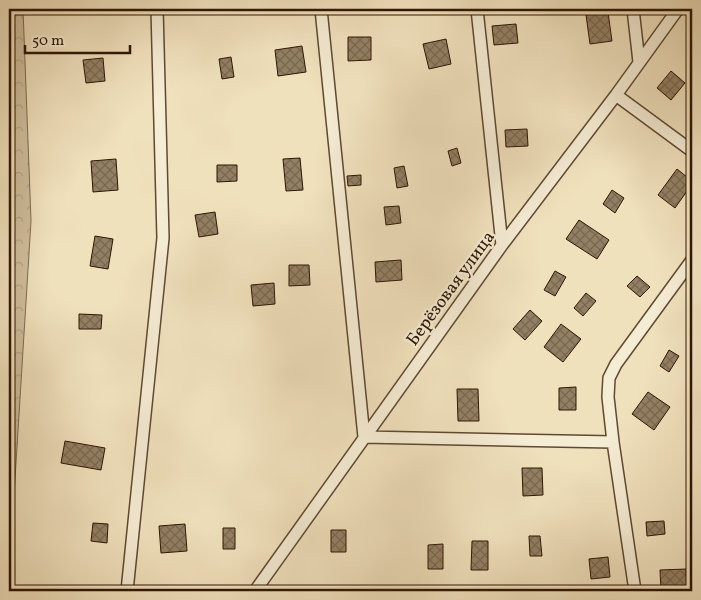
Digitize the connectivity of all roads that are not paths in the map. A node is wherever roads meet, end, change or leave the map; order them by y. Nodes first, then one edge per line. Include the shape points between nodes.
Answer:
1 (157, 9) edge
2 (321, 9) edge
3 (477, 9) edge
4 (633, 9) edge
5 (678, 9) edge
6 (638, 62) junction
7 (616, 95) junction
8 (692, 152) edge
9 (502, 245) junction
10 (692, 260) edge
11 (364, 437) junction
12 (613, 442) junction
13 (127, 591) edge
14 (255, 591) edge
15 (635, 591) edge

1 - 13 street via 163,238
2 - 11 street
3 - 9 street
4 - 6 street
5 - 6 street, Берёзовая улица
6 - 7 street, Берёзовая улица
7 - 8 street
7 - 9 street, Берёзовая улица
9 - 11 street, Берёзовая улица
10 - 12 street via 608,378
11 - 12 street
11 - 14 street, Берёзовая улица
12 - 15 street

